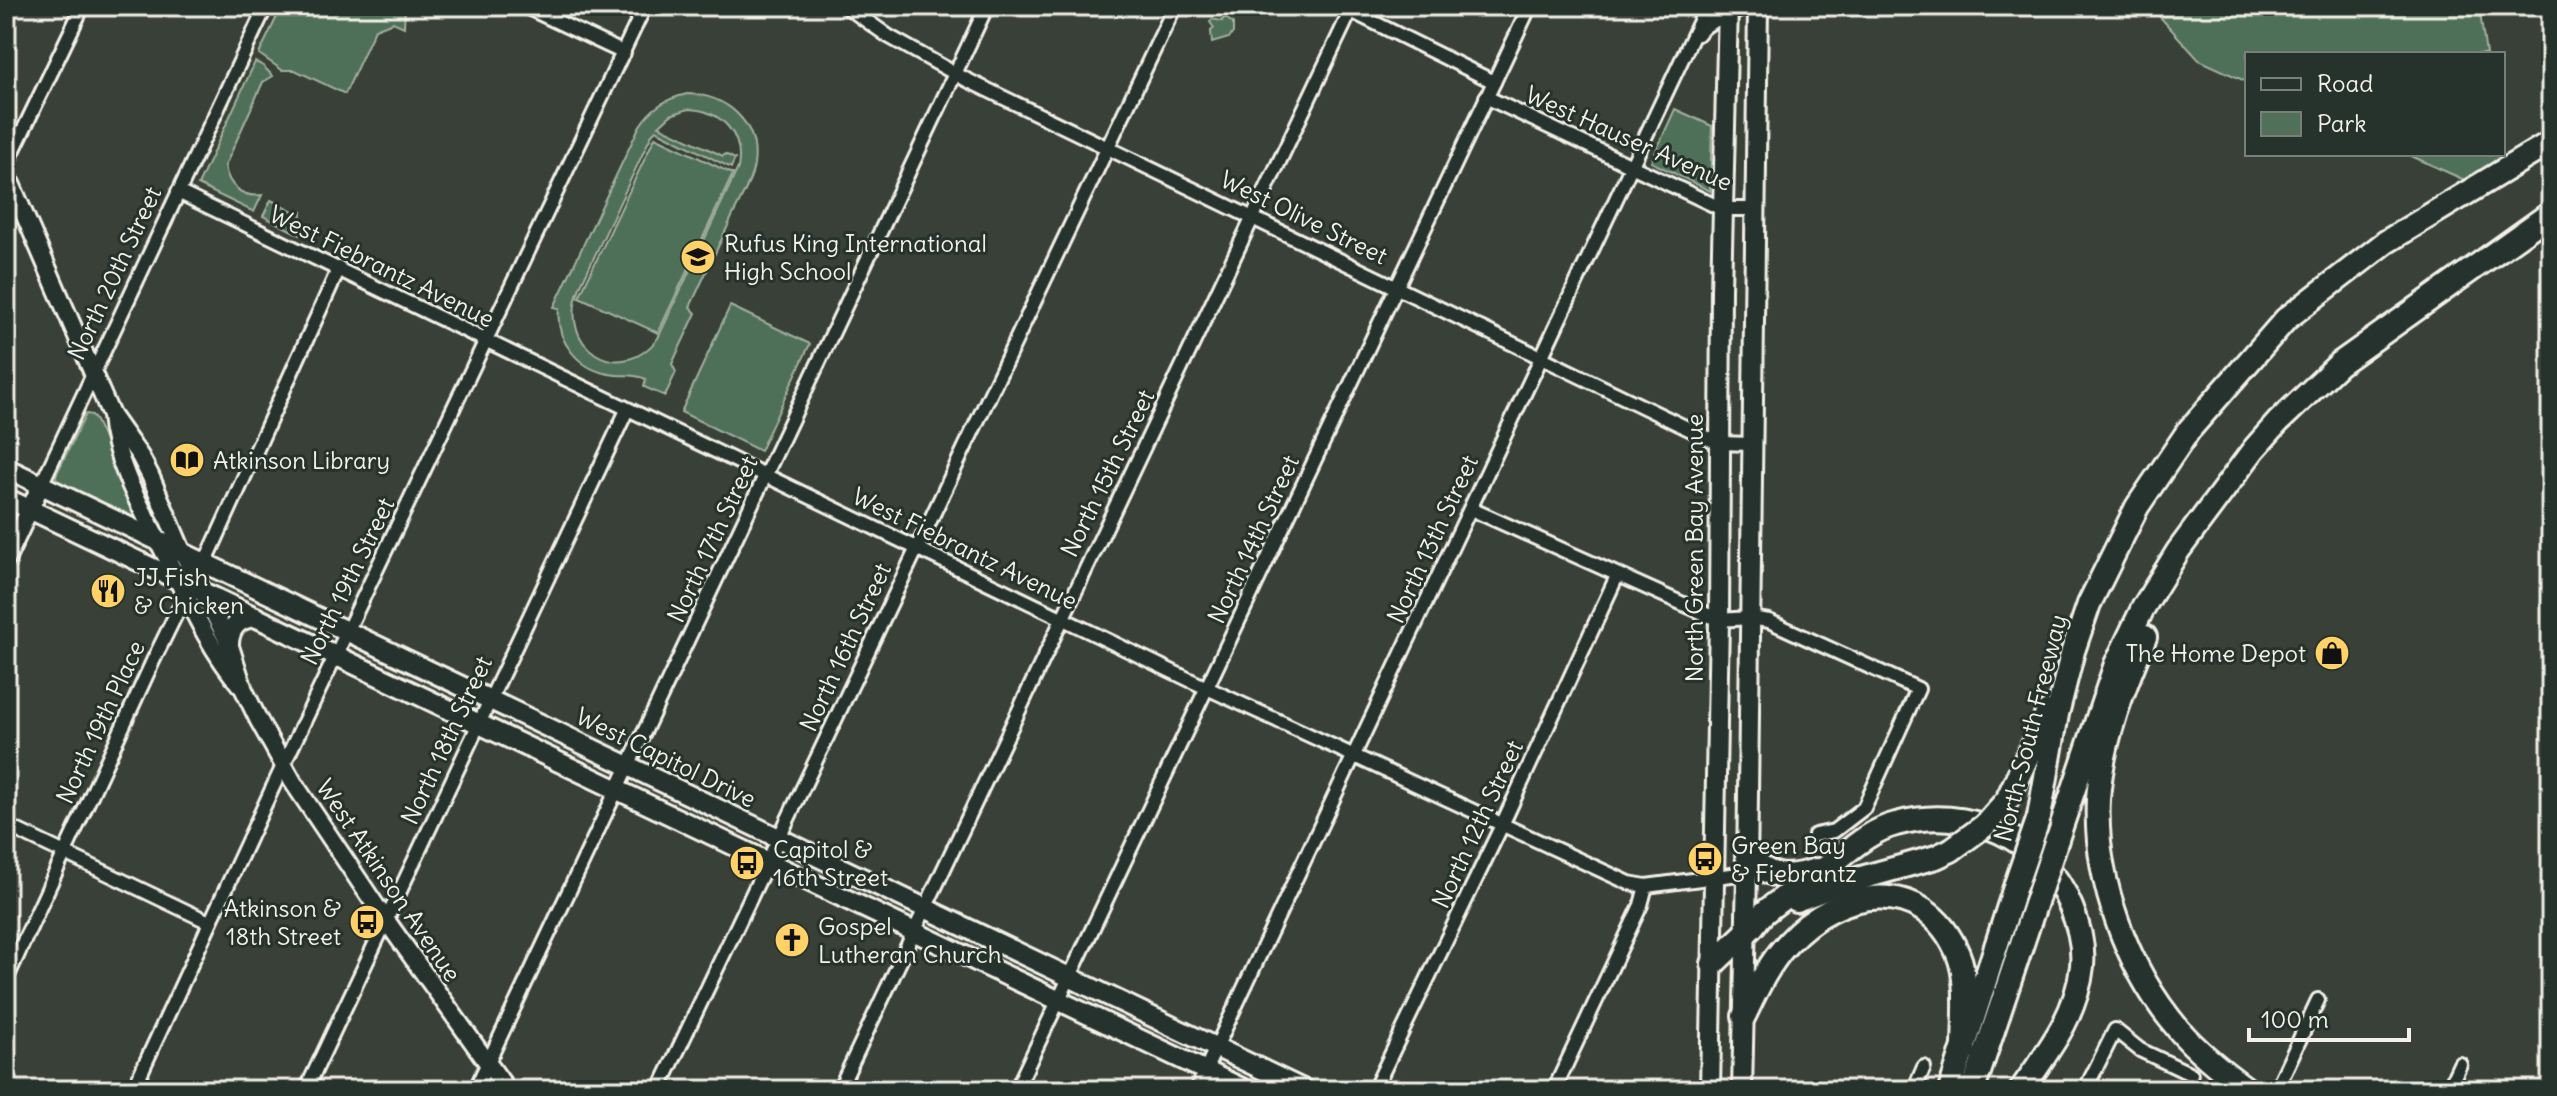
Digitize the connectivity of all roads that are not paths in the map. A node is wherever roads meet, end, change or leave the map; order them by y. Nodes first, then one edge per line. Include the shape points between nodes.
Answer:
1 (83, 6) edge
2 (266, 6) edge
3 (524, 6) edge
4 (645, 6) edge
5 (846, 6) edge
6 (987, 6) edge
7 (1175, 6) edge
8 (1530, 6) edge
9 (1707, 6) edge
10 (1748, 6) edge
11 (1758, 6) edge
12 (1352, 9) edge
13 (1728, 12) edge
14 (1691, 43) junction
15 (624, 53) junction
16 (955, 74) junction
17 (1494, 82) junction
18 (1486, 97) junction
19 (2551, 142) edge
20 (1108, 147) junction
21 (1633, 168) junction
22 (6, 169) edge
23 (178, 192) junction
24 (1722, 209) junction
25 (1756, 209) junction
26 (2551, 213) edge
27 (1253, 217) junction
28 (339, 268) junction
29 (1397, 286) junction
30 (486, 341) junction
31 (1543, 358) junction
32 (93, 372) junction
33 (627, 410) junction
34 (111, 415) junction
35 (1718, 443) junction
36 (1752, 444) junction
37 (6, 468) edge
38 (765, 476) junction
39 (41, 485) junction
40 (6, 498) edge
41 (2214, 500) junction
42 (30, 509) junction
43 (1471, 509) junction
44 (158, 541) junction
45 (916, 549) junction
46 (183, 553) junction
47 (6, 560) edge
48 (205, 562) junction
49 (1617, 576) junction
50 (192, 588) junction
51 (256, 617) junction
52 (1062, 618) junction
53 (1750, 618) junction
54 (1719, 620) junction
55 (348, 630) junction
56 (229, 643) junction
57 (2073, 651) junction
58 (336, 655) junction
59 (1207, 688) junction
60 (244, 690) junction
61 (490, 699) junction
62 (478, 723) junction
63 (1353, 757) junction
64 (283, 764) junction
65 (629, 766) junction
66 (618, 790) junction
67 (6, 825) edge
68 (1502, 825) junction
69 (1815, 835) dead end
70 (780, 838) junction
71 (64, 853) junction
72 (769, 862) junction
73 (1747, 864) junction
74 (1828, 866) junction
75 (1713, 877) junction
76 (1646, 886) junction
77 (925, 908) junction
78 (385, 920) junction
79 (209, 922) junction
80 (1750, 929) junction
81 (914, 932) junction
82 (1713, 964) junction
83 (1068, 978) junction
84 (6, 980) edge
85 (2318, 1000) dead end
86 (1057, 1001) junction
87 (1744, 1016) junction
88 (1217, 1048) junction
89 (1964, 1051) junction
90 (488, 1063) junction
91 (2460, 1064) dead end
92 (1924, 1067) dead end
93 (1205, 1071) junction
94 (2191, 1074) dead end
95 (133, 1090) edge
96 (306, 1090) edge
97 (475, 1090) edge
98 (507, 1090) edge
99 (659, 1090) edge
100 (839, 1090) edge
101 (1016, 1090) edge
102 (1196, 1090) edge
103 (1246, 1090) edge
104 (1305, 1090) edge
105 (1374, 1090) edge
106 (1554, 1090) edge
107 (1710, 1090) edge
108 (1742, 1090) edge
109 (1914, 1090) edge
110 (1950, 1090) edge
111 (1973, 1090) edge
112 (2021, 1090) edge
113 (2085, 1090) edge
114 (2248, 1090) edge
115 (2276, 1090) edge
116 (2448, 1090) edge

1 - 22 street
2 - 23 street, North 20th Street
3 - 15 street
4 - 15 street, North 19th Street
5 - 16 street, West Olive Street
6 - 16 street, North 17th Street
7 - 20 street, North 16th Street
8 - 17 street, North 14th Street
9 - 14 street, North 13th Street
10 - 13 street
11 - 25 main road
12 - 17 street, West Hauser Avenue
12 - 27 street, North 15th Street
13 - 14 street via 1704,26
13 - 24 main road, North Green Bay Avenue
14 - 21 street, North 13th Street
15 - 30 street, North 19th Street
16 - 20 street, West Olive Street
16 - 38 street, North 17th Street
17 - 18 street, North 14th Street
18 - 21 street, West Hauser Avenue
18 - 29 street, North 14th Street
19 - 57 highway, North-South Freeway via 2386,242 2286,319 2189,430 2137,507 2089,604
20 - 27 street, West Olive Street
20 - 45 street, North 16th Street
21 - 24 street, West Hauser Avenue
21 - 31 street, North 13th Street
22 - 32 street, West Atkinson Avenue
23 - 28 street, West Fiebrantz Avenue
23 - 32 street, North 20th Street
24 - 25 street, West Hauser Avenue
24 - 35 main road, North Green Bay Avenue
25 - 36 main road
26 - 41 highway via 2339,364 2278,422
27 - 29 street, West Olive Street
27 - 52 street, North 15th Street
28 - 30 street, West Fiebrantz Avenue
28 - 48 street, North 19th Place
29 - 31 street, West Olive Street
29 - 59 street, North 14th Street
30 - 33 street, West Fiebrantz Avenue
30 - 55 street, North 19th Street
31 - 35 street, West Olive Street
31 - 43 street, North 13th Street
32 - 34 street, West Atkinson Avenue
32 - 39 street, North 20th Street
33 - 38 street, West Fiebrantz Avenue
33 - 61 street, North 18th Street
34 - 44 street, West Atkinson Avenue via 117,451
34 - 46 street, West Atkinson Avenue via 140,456
35 - 36 street, West Olive Street
35 - 54 main road, North Green Bay Avenue
36 - 53 main road
37 - 39 main road, West Capitol Drive
38 - 45 street, West Fiebrantz Avenue
38 - 65 street, North 17th Street
39 - 42 street, North 20th Street
39 - 44 main road, West Capitol Drive
40 - 42 main road, West Capitol Drive
41 - 111 highway, bridge via 2143,608 2116,664
41 - 114 highway via 2151,622 2115,712 2098,800 2100,843 2125,942 2148,985 2179,1029
42 - 47 street, North 20th Street
42 - 50 main road, West Capitol Drive
43 - 49 street
43 - 63 street, North 13th Street
44 - 46 main road, West Capitol Drive
44 - 50 street, West Atkinson Avenue
45 - 52 street, West Fiebrantz Avenue
45 - 70 street, North 16th Street
46 - 48 main road, West Capitol Drive
46 - 50 street, West Atkinson Avenue
48 - 50 street, North 19th Place
48 - 55 main road, West Capitol Drive
49 - 54 street
49 - 68 street, North 12th Street
50 - 51 main road, West Capitol Drive
50 - 56 street, West Atkinson Avenue
50 - 60 street, West Atkinson Avenue via 222,662
50 - 71 street, North 19th Place
51 - 56 main road via 236,624
51 - 58 main road, West Capitol Drive
52 - 59 street, West Fiebrantz Avenue
52 - 77 street, North 15th Street
53 - 54 street
53 - 69 street via 1769,621 1918,689 1864,808 1834,831
53 - 73 main road
54 - 75 main road, North Green Bay Avenue
55 - 58 street, North 19th Street
55 - 61 main road, West Capitol Drive
56 - 60 street, West Atkinson Avenue
57 - 80 highway, bridge via 2007,800 1984,826 1936,857 1809,893
57 - 89 highway, North-South Freeway, bridge via 2039,817
58 - 62 main road, West Capitol Drive
58 - 64 street, North 19th Street
59 - 63 street, West Fiebrantz Avenue
59 - 83 street, North 14th Street
60 - 64 street, West Atkinson Avenue
61 - 62 street, North 18th Street
61 - 65 main road, West Capitol Drive
62 - 66 main road, West Capitol Drive
62 - 78 street, North 18th Street
63 - 68 street, West Fiebrantz Avenue
63 - 88 street, North 13th Street
64 - 78 street, West Atkinson Avenue
64 - 79 street, North 19th Street
65 - 66 street, North 17th Street
65 - 70 main road, West Capitol Drive
66 - 72 main road, West Capitol Drive
66 - 90 street, North 17th Street
67 - 71 street
68 - 76 street, West Fiebrantz Avenue
68 - 105 street, North 12th Street
70 - 72 street, North 16th Street
70 - 77 main road, West Capitol Drive
71 - 79 street
71 - 84 street, North 19th Place
72 - 81 main road, West Capitol Drive
72 - 99 street, North 16th Street
73 - 74 highway via 1792,876
73 - 75 street, West Fiebrantz Avenue
73 - 80 main road
74 - 80 highway
74 - 112 highway via 1874,832 1915,819 1939,818 1997,829 2019,841 2052,872 2075,917 2082,966 2072,1011
75 - 76 street, West Fiebrantz Avenue
75 - 82 main road, North Green Bay Avenue
76 - 106 street
77 - 81 street, North 15th Street
77 - 83 main road, West Capitol Drive
78 - 90 street, West Atkinson Avenue
78 - 96 street, North 18th Street
79 - 95 street, North 19th Street
80 - 82 highway
80 - 87 main road
81 - 86 main road, West Capitol Drive
81 - 100 street, North 15th Street
82 - 107 main road, North Green Bay Avenue
83 - 86 street, North 14th Street
83 - 88 main road, West Capitol Drive
85 - 115 street
86 - 93 main road, West Capitol Drive
86 - 101 street, North 14th Street
87 - 89 highway via 1772,963 1812,921 1851,902 1890,897 1915,904 1935,918 1959,956
87 - 108 main road
88 - 93 street, North 13th Street
88 - 104 main road, West Capitol Drive
89 - 110 highway, North-South Freeway
90 - 97 street, North 17th Street
90 - 98 street, West Atkinson Avenue
91 - 116 street
92 - 109 street
93 - 102 street, North 13th Street
93 - 103 main road, West Capitol Drive
94 - 113 street via 2140,1050 2115,1030

